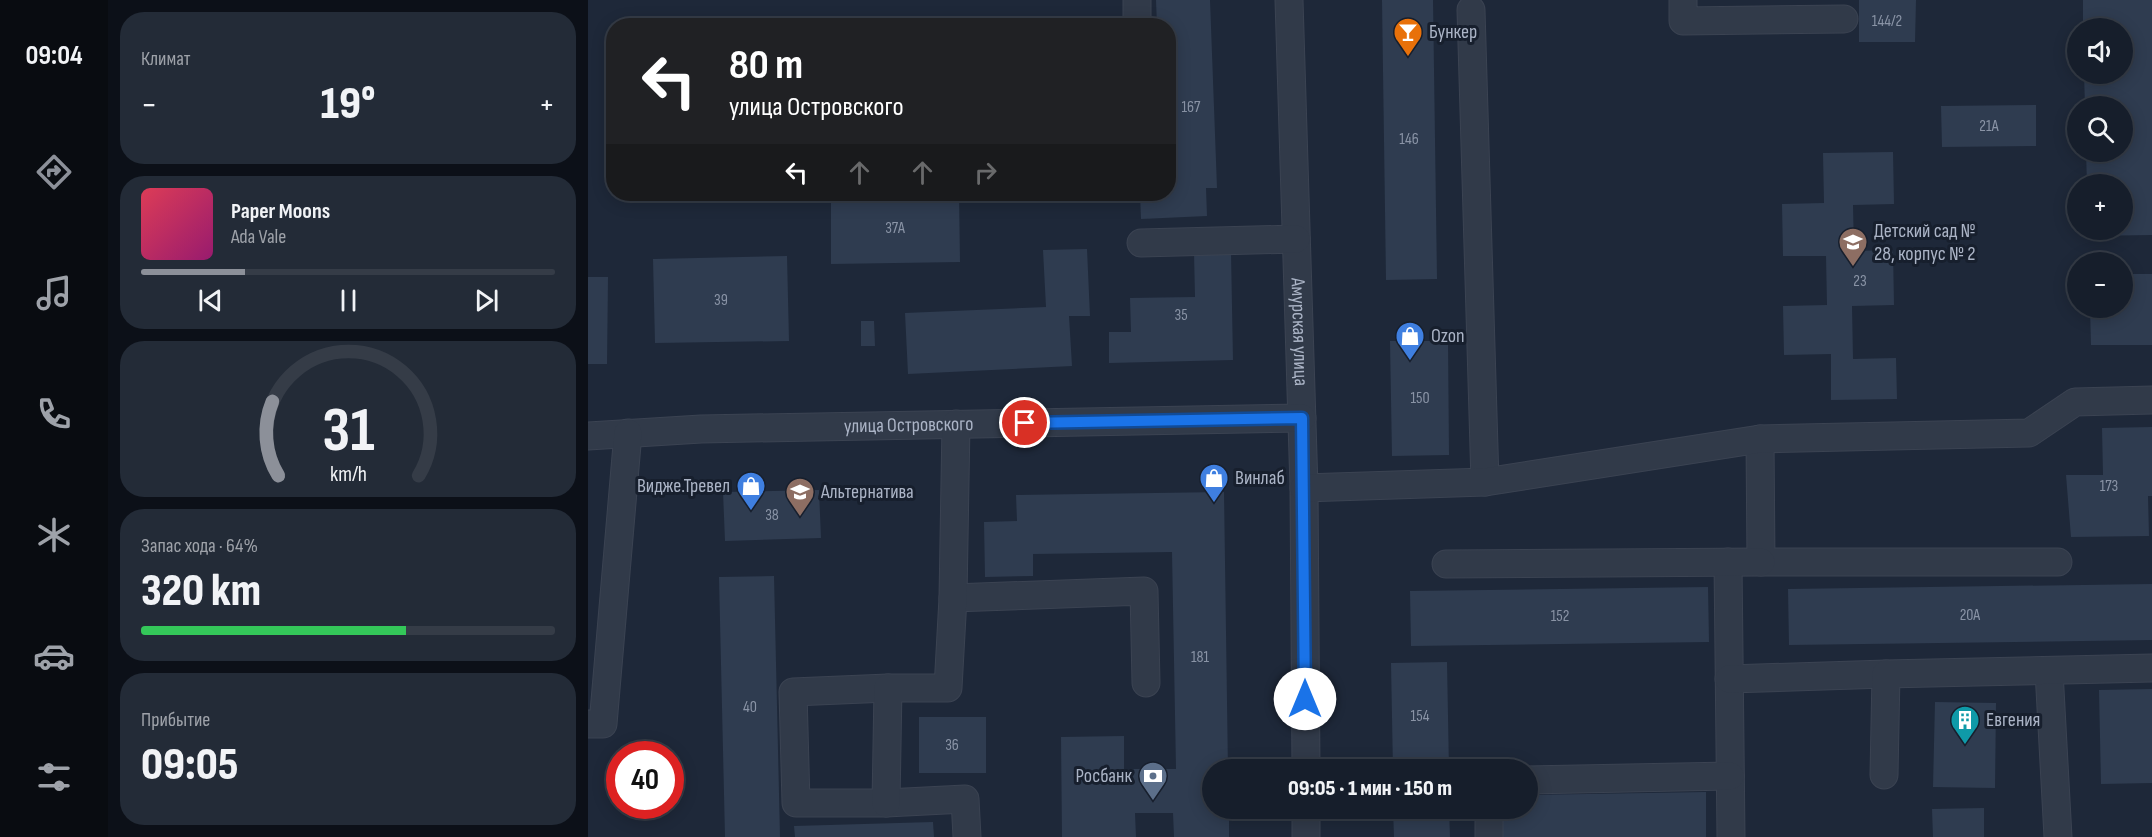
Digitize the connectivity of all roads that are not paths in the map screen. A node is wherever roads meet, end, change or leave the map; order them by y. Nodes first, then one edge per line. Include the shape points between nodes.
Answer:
1 (1137, 0) edge
2 (1289, 0) edge
3 (1683, 0) edge
4 (1471, 10) dead end
5 (1137, 18) edge
6 (1844, 19) dead end
7 (1296, 239) junction
8 (1141, 243) dead end
9 (2152, 400) edge
10 (1302, 418) junction
11 (956, 424) junction
12 (628, 433) junction
13 (588, 436) edge
14 (1760, 440) junction
15 (1485, 482) junction
16 (1304, 488) junction
17 (1728, 562) junction
18 (1761, 562) junction
19 (2058, 562) dead end
20 (1446, 564) dead end
21 (953, 598) junction
22 (2152, 668) edge
23 (2049, 671) junction
24 (1886, 674) junction
25 (1729, 679) junction
26 (1146, 683) dead end
27 (888, 688) junction
28 (588, 724) edge
29 (1306, 759) edge
30 (1884, 775) dead end
31 (1730, 776) junction
32 (1538, 780) edge
33 (886, 803) junction
34 (1306, 819) edge
35 (1489, 819) edge
36 (967, 837) edge
37 (1306, 837) edge
38 (1489, 837) edge
39 (1731, 837) edge
40 (2058, 837) edge

1 - 5 street
2 - 7 street, Амурская улица
3 - 6 street via 1683,21
4 - 15 street
7 - 8 street
7 - 10 street, Амурская улица
9 - 14 street via 2075,402 2029,433
10 - 11 street, улица Островского
10 - 16 street, Амурская улица
11 - 12 street, улица Островского
11 - 21 street
12 - 13 street, улица Островского
12 - 28 street via 603,724
14 - 15 street
14 - 18 street
15 - 16 street
16 - 29 street, Амурская улица
17 - 18 street
17 - 20 street
17 - 25 street
18 - 19 street
21 - 26 street via 1144,591
21 - 27 street via 948,688
22 - 23 street
23 - 24 street
23 - 40 street
24 - 25 street
24 - 30 street
25 - 31 street
27 - 33 street
27 - 33 street via 793,692 796,803
31 - 32 street
31 - 39 street
33 - 36 street via 965,799
34 - 37 street
35 - 38 street

